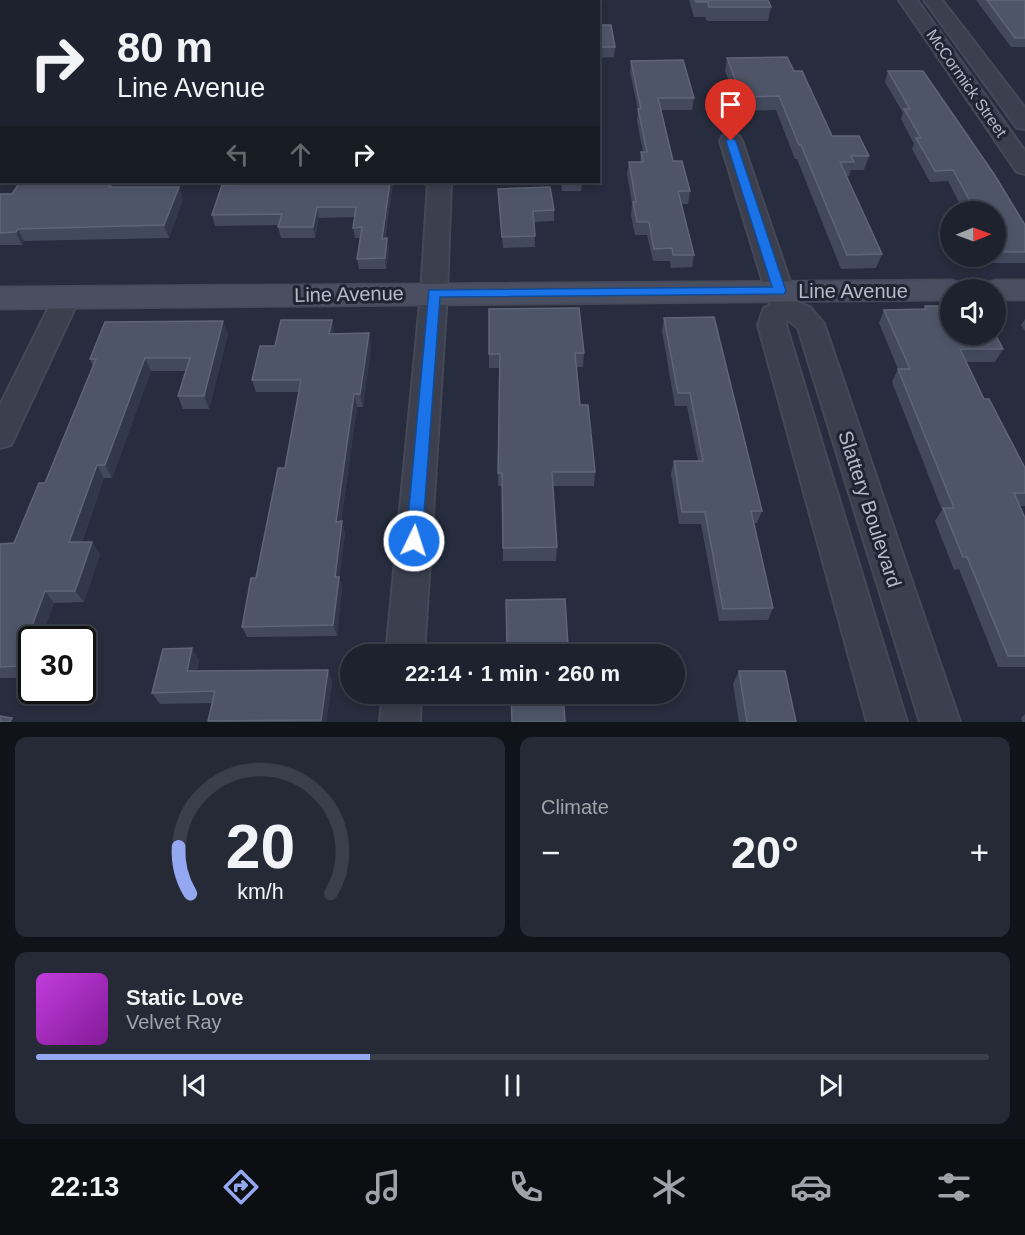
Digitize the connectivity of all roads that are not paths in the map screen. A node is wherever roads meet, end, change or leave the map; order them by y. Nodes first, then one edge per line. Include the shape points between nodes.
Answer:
1 (909, 0) edge
2 (933, 0) edge
3 (983, 107) junction
4 (1019, 115) edge
5 (731, 141) dead end
6 (1025, 167) edge
7 (439, 183) edge
8 (1006, 290) edge
9 (1025, 290) edge
10 (940, 291) edge
11 (434, 293) junction
12 (67, 297) junction
13 (0, 298) edge
14 (782, 299) junction
15 (0, 436) edge
16 (406, 644) edge
17 (401, 704) edge
18 (400, 722) edge
19 (887, 722) edge
20 (940, 722) edge

1 - 3 street, McCormick Street
2 - 4 street, McCormick Street
3 - 4 street
3 - 6 street, McCormick Street
5 - 14 street
7 - 11 street
8 - 9 main road
10 - 14 main road, Line Avenue
11 - 12 main road, Line Avenue
11 - 14 main road, Line Avenue
11 - 16 street
12 - 13 main road, Line Avenue
12 - 15 street
14 - 19 street, Slattery Boulevard via 771,325
14 - 20 street, Slattery Boulevard via 810,324
17 - 18 street

